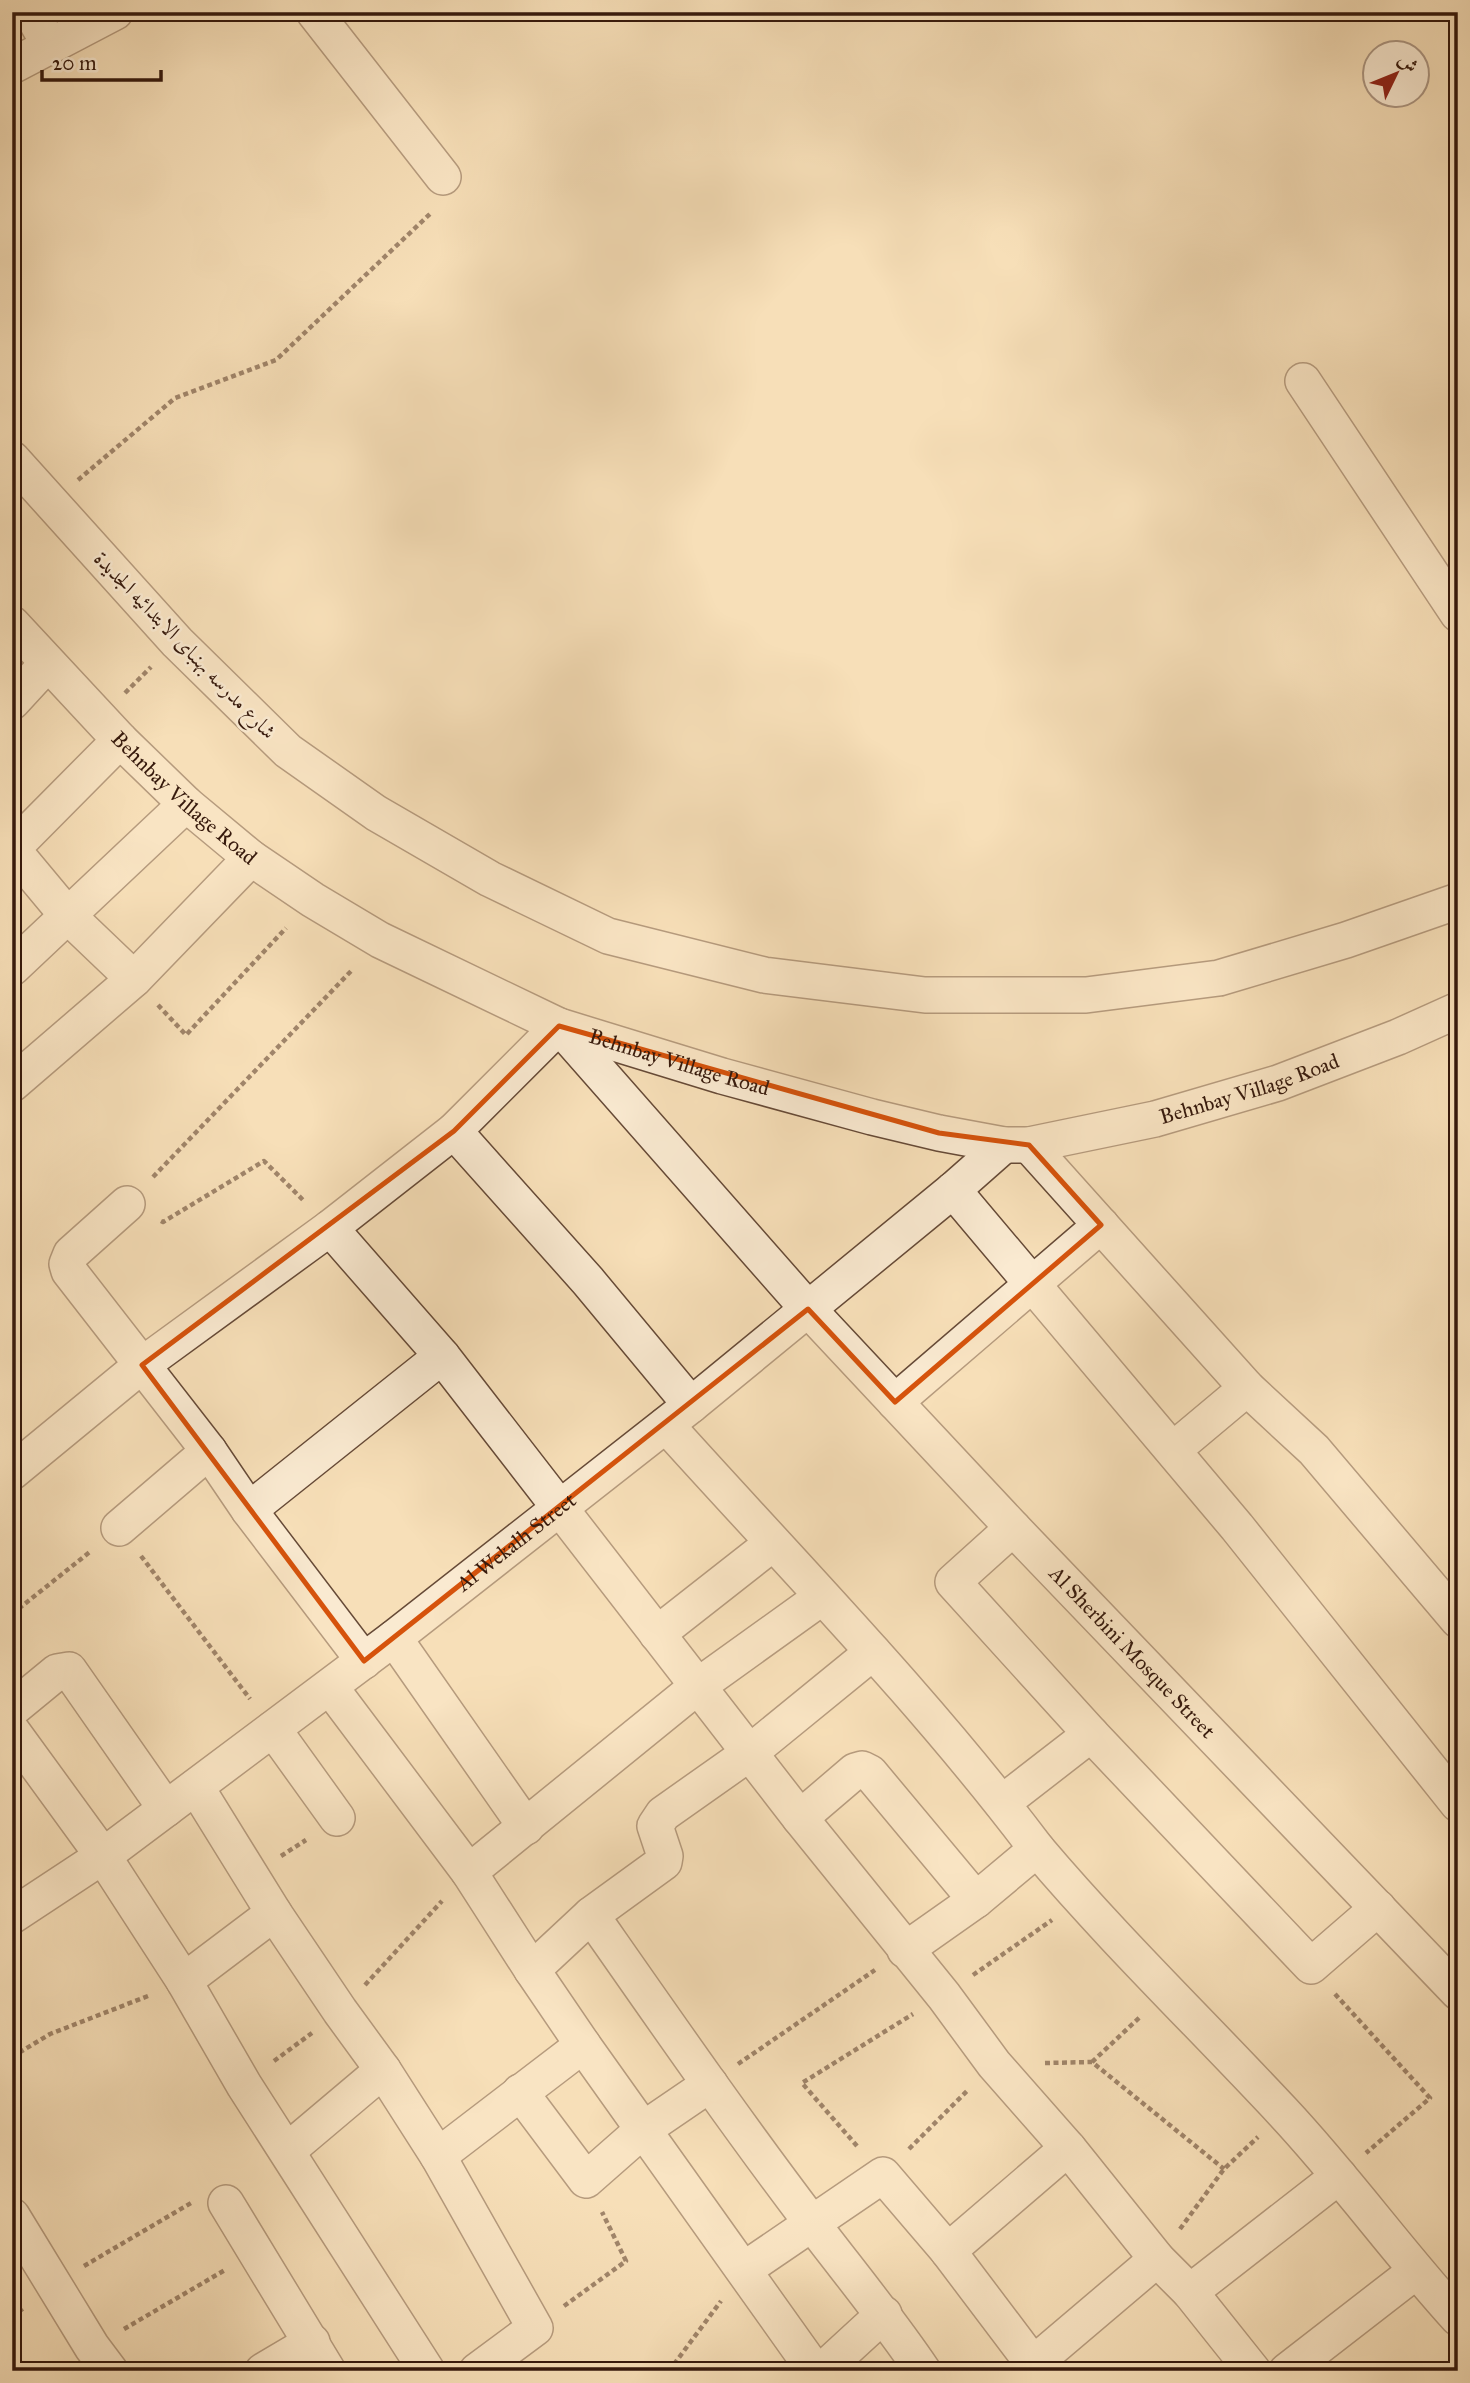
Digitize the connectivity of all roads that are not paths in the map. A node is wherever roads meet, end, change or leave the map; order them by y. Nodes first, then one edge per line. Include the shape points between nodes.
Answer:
1 (31, 12) edge
2 (115, 12) edge
3 (314, 12) edge
4 (50, 46) junction
5 (12, 66) edge
6 (443, 177) road end
7 (1303, 381) dead end
8 (12, 459) edge
9 (1458, 614) edge
10 (12, 624) edge
11 (47, 664) junction
12 (12, 702) edge
13 (109, 729) junction
14 (186, 804) junction
15 (251, 858) junction
16 (1458, 901) edge
17 (67, 915) junction
18 (12, 968) edge
19 (134, 979) junction
20 (1458, 1010) edge
21 (559, 1026) junction
22 (12, 1084) edge
23 (454, 1131) junction
24 (1016, 1145) junction
25 (953, 1190) junction
26 (127, 1204) road end
27 (1101, 1226) junction
28 (330, 1228) junction
29 (1032, 1285) junction
30 (808, 1309) junction
31 (442, 1356) junction
32 (142, 1365) junction
33 (1247, 1388) junction
34 (895, 1402) junction
35 (679, 1415) junction
36 (1173, 1450) junction
37 (209, 1451) junction
38 (12, 1472) edge
39 (560, 1509) junction
40 (249, 1510) junction
41 (119, 1528) road end
42 (1013, 1528) junction
43 (773, 1544) junction
44 (822, 1597) junction
45 (1458, 1620) edge
46 (657, 1634) junction
47 (394, 1638) junction
48 (873, 1652) junction
49 (364, 1661) junction
50 (330, 1686) junction
51 (698, 1686) junction
52 (12, 1709) edge
53 (273, 1728) junction
54 (12, 1731) edge
55 (1091, 1734) junction
56 (748, 1754) junction
57 (196, 1787) junction
58 (1002, 1803) junction
59 (1458, 1804) edge
60 (166, 1809) junction
61 (337, 1818) road end
62 (800, 1818) junction
63 (526, 1827) junction
64 (1037, 1849) junction
65 (103, 1856) junction
66 (468, 1872) junction
67 (976, 1900) junction
68 (1378, 1908) junction
69 (274, 1913) junction
70 (12, 1916) edge
71 (590, 1916) junction
72 (905, 1950) junction
73 (532, 1970) junction
74 (184, 1981) junction
75 (1458, 1992) edge
76 (583, 2045) junction
77 (383, 2070) junction
78 (710, 2084) junction
79 (520, 2092) junction
80 (644, 2129) junction
81 (1068, 2148) junction
82 (287, 2151) junction
83 (438, 2156) junction
84 (1339, 2176) junction
85 (226, 2203) road end
86 (12, 2216) edge
87 (812, 2223) junction
88 (948, 2251) junction
89 (1157, 2259) junction
90 (745, 2269) junction
91 (1416, 2272) junction
92 (1190, 2292) junction
93 (884, 2314) junction
94 (1458, 2318) edge
95 (320, 2356) edge
96 (101, 2359) edge
97 (1029, 2368) edge
98 (263, 2371) edge
99 (427, 2371) edge
100 (477, 2371) edge
101 (815, 2371) edge
102 (822, 2371) edge
103 (923, 2371) edge
104 (1253, 2371) edge
105 (1287, 2371) edge

1 - 4 street
2 - 4 street
3 - 6 street
4 - 5 street
7 - 9 street
8 - 16 street, شارع مدرسه بهنباى الابتدائيه الجديدة via 177,642 288,751 376,813 490,878 608,936 764,975 925,996 1086,995 1219,978
10 - 11 street, Behnbay Village Road
11 - 12 street
11 - 13 street, Behnbay Village Road
13 - 14 street, Behnbay Village Road
13 - 17 street via 12,849
14 - 15 street, Behnbay Village Road
14 - 17 street
15 - 19 street
15 - 21 street, Behnbay Village Road via 380,940
17 - 18 street
17 - 19 street
19 - 22 street
20 - 24 street, Behnbay Village Road via 1278,1083 1155,1119
21 - 23 street
21 - 24 street, Behnbay Village Road via 872,1117
21 - 30 street, Al Sherbini Mosque Street
23 - 28 street
23 - 35 street via 588,1281
24 - 25 street, Al Wekalh Street
24 - 27 street
25 - 29 street
25 - 30 street, Al Wekalh Street
26 - 32 street via 71,1254 67,1264
27 - 29 street
27 - 33 street
28 - 31 street
28 - 32 street
29 - 34 street
29 - 36 street
30 - 34 street, Al Sherbini Mosque Street
30 - 35 street, Al Wekalh Street
31 - 39 street
31 - 40 street
32 - 37 street
32 - 38 street
33 - 36 street
33 - 45 street via 1314,1450
34 - 42 street, Al Sherbini Mosque Street
35 - 39 street, Al Wekalh Street
35 - 43 street
36 - 59 street
37 - 40 street
37 - 41 street
39 - 46 street
39 - 47 street, Al Wekalh Street
40 - 49 street
42 - 55 street via 953,1582
42 - 68 street, Al Sherbini Mosque Street
43 - 44 street
43 - 46 street
44 - 48 street
44 - 51 street
46 - 51 street
47 - 49 street, Al Wekalh Street
47 - 63 street
48 - 56 street
48 - 58 street
49 - 50 street, Al Wekalh Street
50 - 53 street, Al Wekalh Street
50 - 66 street
51 - 56 street
51 - 63 street
52 - 60 street via 57,1672 69,1670
53 - 57 street, Al Wekalh Street
53 - 61 street
54 - 65 street
55 - 58 street
55 - 68 street via 1311,1966
56 - 62 street
56 - 71 street via 663,1814 655,1826 664,1862
57 - 60 street, Al Wekalh Street
57 - 69 street
58 - 64 street
60 - 65 street, Al Wekalh Street
62 - 67 street via 862,1769
62 - 72 street
63 - 66 street
64 - 67 street
64 - 84 street
65 - 70 street, Al Wekalh Street
65 - 74 street
66 - 73 street
67 - 72 street
68 - 75 street, Al Sherbini Mosque Street
69 - 74 street
69 - 77 street
71 - 73 street
71 - 78 street
72 - 81 street via 994,2064
73 - 76 street
74 - 82 street
76 - 79 street
76 - 80 street
77 - 82 street
77 - 83 street
78 - 80 street
78 - 87 street
79 - 80 street via 586,2180
79 - 83 street
80 - 90 street
81 - 88 street
81 - 89 street
82 - 99 street
83 - 100 street via 535,2328
84 - 91 street
84 - 92 street
85 - 95 street
86 - 96 street
87 - 88 street via 884,2175
87 - 90 street
87 - 93 street
88 - 97 street
89 - 92 street
89 - 97 street
90 - 101 street
91 - 94 street
91 - 105 street
92 - 104 street
93 - 102 street
93 - 103 street
95 - 98 street

